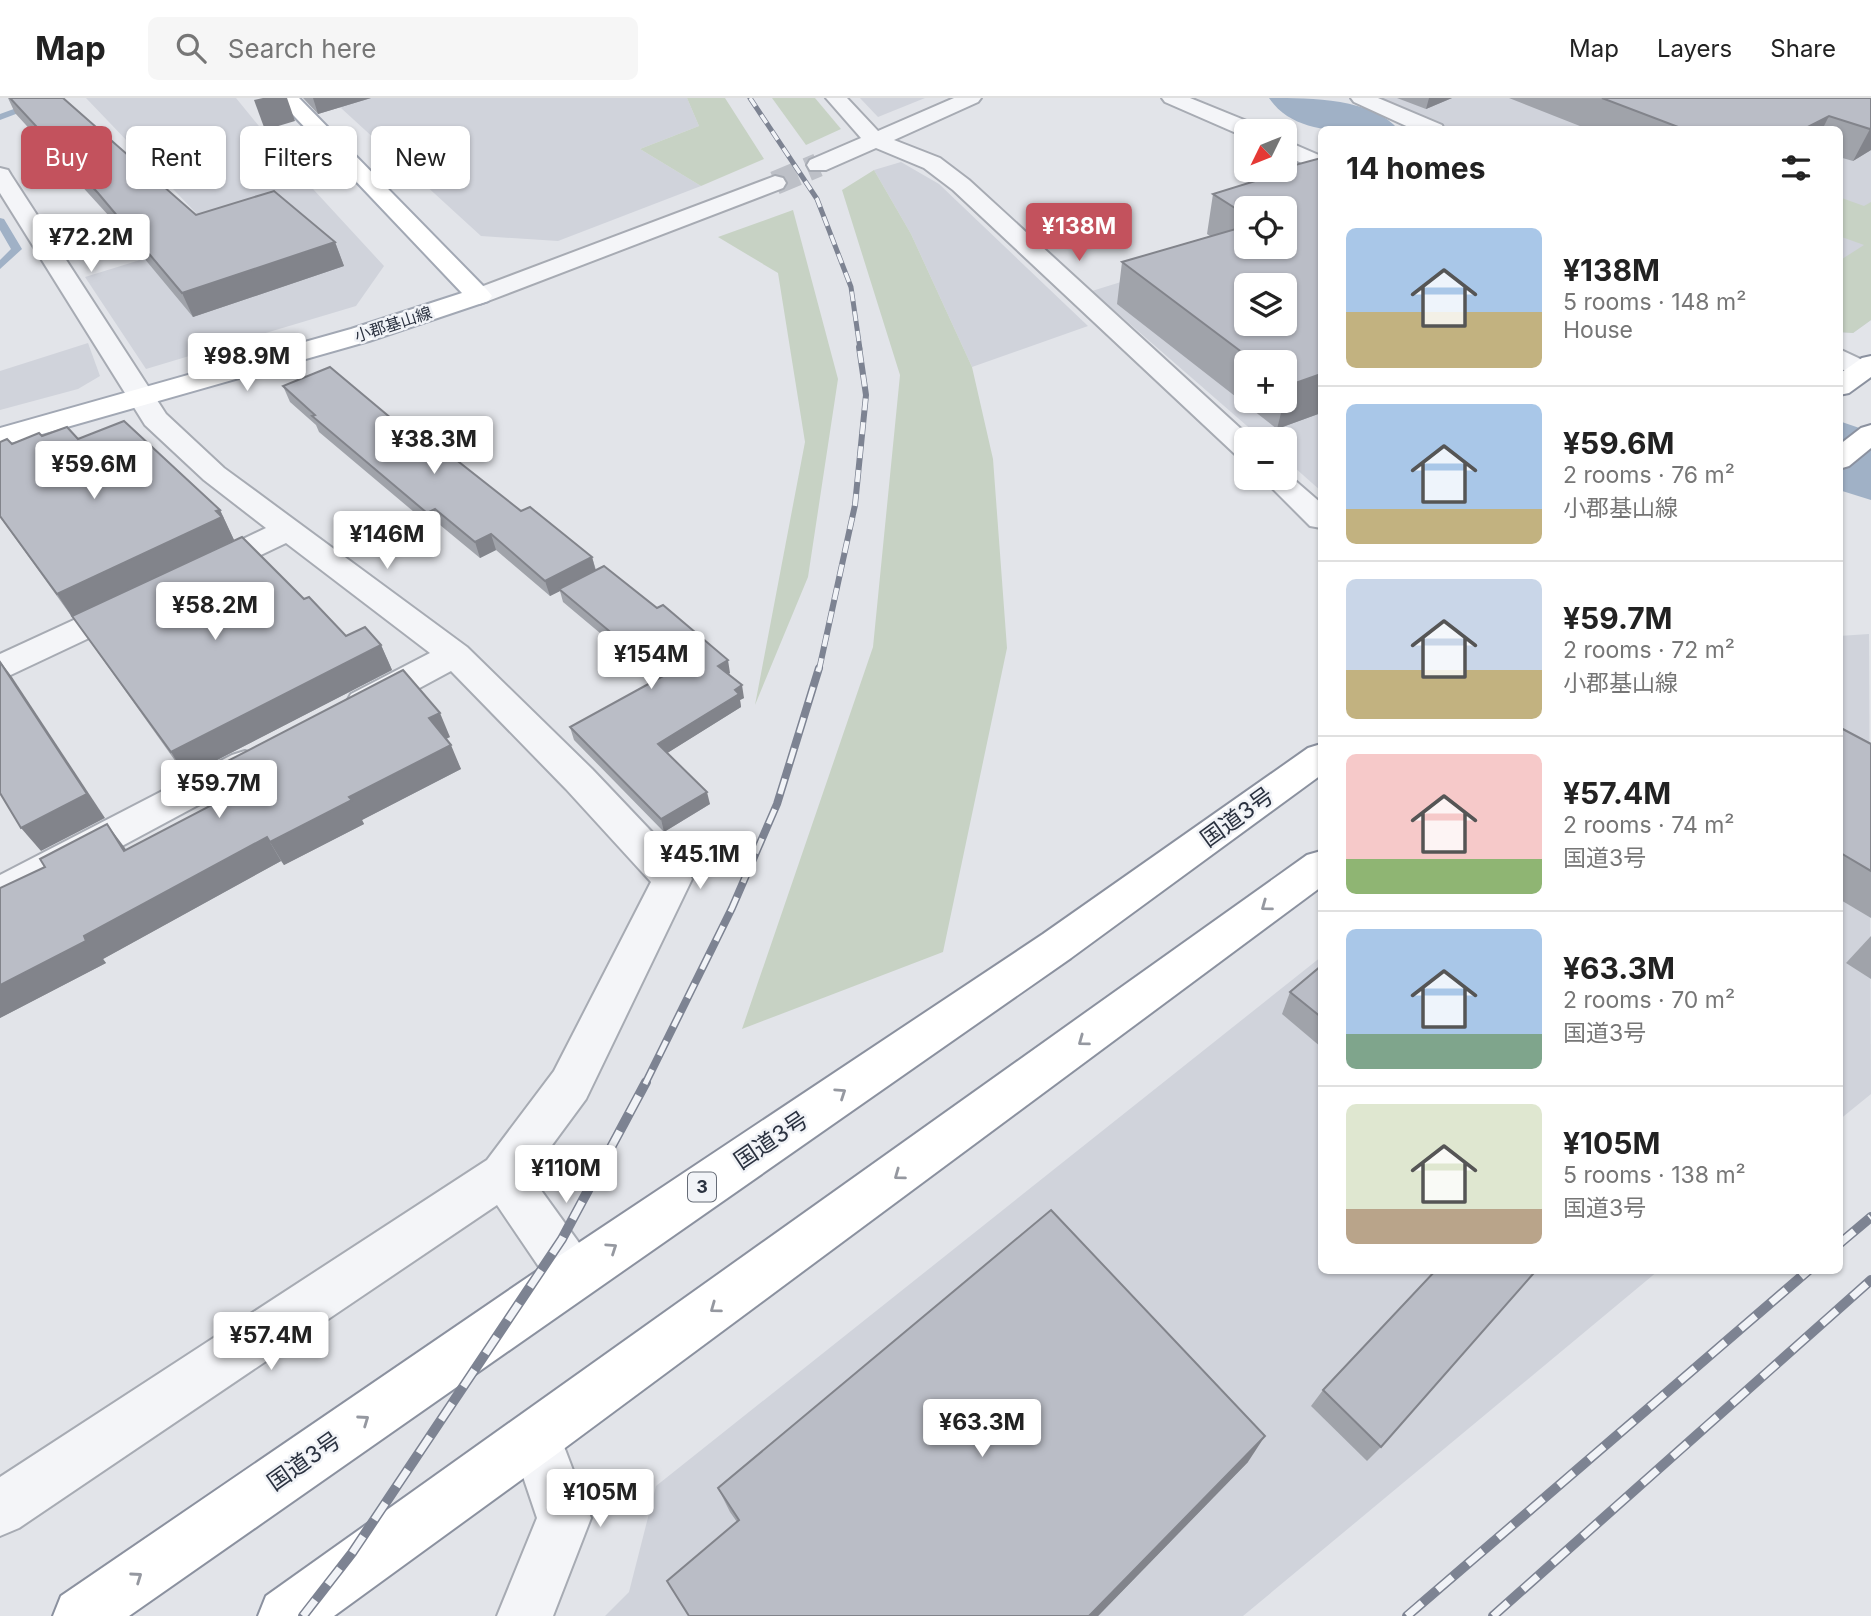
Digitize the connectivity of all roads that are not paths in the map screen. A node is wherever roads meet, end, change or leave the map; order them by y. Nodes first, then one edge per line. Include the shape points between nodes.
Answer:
1 (287, 98) edge
2 (836, 98) edge
3 (971, 98) edge
4 (1172, 98) edge
5 (1361, 98) edge
6 (1234, 124) edge
7 (1425, 126) edge
8 (873, 139) junction
9 (1297, 153) edge
10 (1318, 163) edge
11 (818, 165) tunnel mouth
12 (0, 175) edge
13 (775, 183) tunnel mouth
14 (479, 296) junction
15 (144, 398) junction
16 (1871, 434) edge
17 (0, 437) edge
18 (1234, 438) edge
19 (1843, 457) edge
20 (1290, 490) edge
21 (1318, 516) edge
22 (288, 530) junction
23 (455, 655) junction
24 (0, 668) edge
25 (333, 719) edge
26 (272, 750) edge
27 (1318, 759) edge
28 (1318, 868) edge
29 (5, 879) edge
30 (503, 1175) junction
31 (573, 1275) junction
32 (536, 1438) junction
33 (0, 1509) edge
34 (81, 1616) edge
35 (286, 1616) edge
36 (525, 1616) edge

1 - 14 main road
2 - 8 street
3 - 8 street
4 - 6 street
5 - 7 street
8 - 11 street
8 - 18 street via 932,163 961,185
9 - 10 street
12 - 15 street
13 - 14 street
14 - 15 main road, 小郡基山線
15 - 17 main road, 小郡基山線
15 - 22 street via 155,419 214,474
16 - 19 main road
20 - 21 street
22 - 23 street
22 - 24 street
23 - 25 street
23 - 30 street via 672,879 570,1085
26 - 29 street
31 -> 27 main road, 国道3号 / 3 via 1057,946
28 -> 32 main road
30 - 31 street
30 - 33 street
34 -> 31 main road, 国道3号 / 3
32 - 35 main road
32 - 36 street via 564,1518

